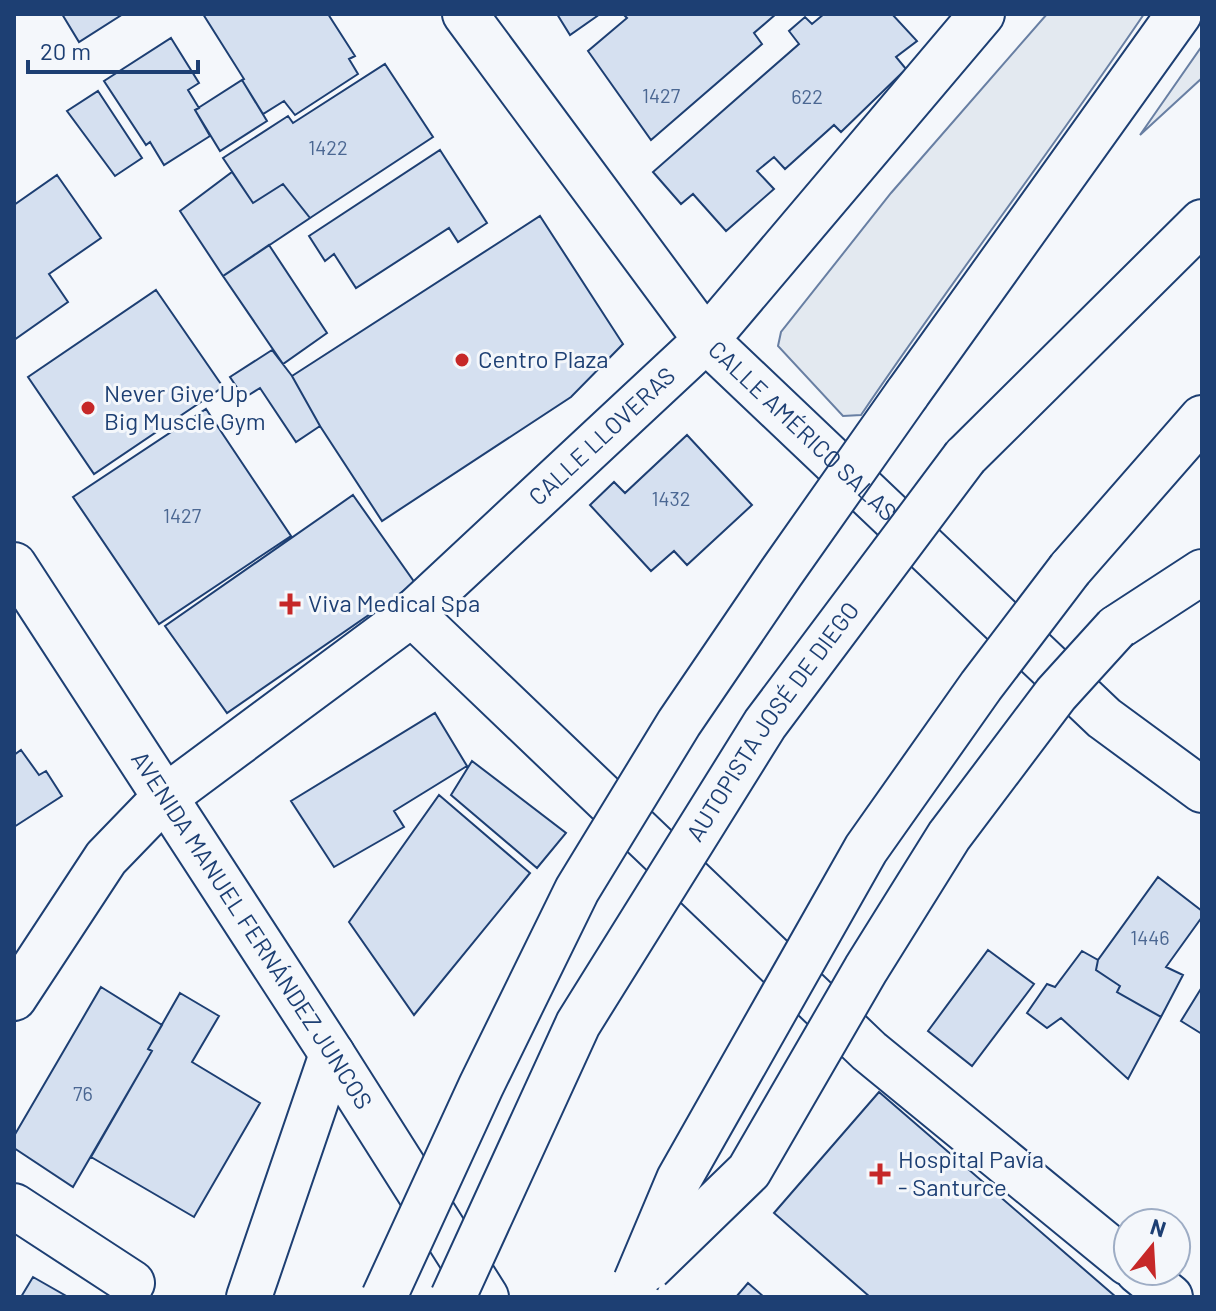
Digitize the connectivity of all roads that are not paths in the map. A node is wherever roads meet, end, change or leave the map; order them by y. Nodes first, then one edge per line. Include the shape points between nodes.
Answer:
1 (465, 14) edge
2 (982, 14) edge
3 (1179, 14) edge
4 (1202, 222) edge
5 (706, 340) junction
6 (1202, 418) edge
7 (14, 565) edge
8 (1202, 572) edge
9 (412, 614) junction
10 (1202, 790) edge
11 (164, 798) junction
12 (14, 998) edge
13 (332, 1054) junction
14 (14, 1206) edge
15 (1112, 1250) edge
16 (132, 1283) dead end
17 (632, 1289) edge
18 (249, 1297) edge
19 (384, 1297) edge
20 (453, 1297) edge
21 (486, 1297) edge

1 - 5 main road, CALLE AMÉRICO SALAS
2 - 5 main road, CALLE LLOVERAS
3 - 19 main road, bridge via 679,723 577,890
4 - 20 main road, AUTOPISTA JOSÉ DE DIEGO, bridge via 965,457 765,724 578,1024
5 - 9 main road, CALLE LLOVERAS
5 - 10 main road, CALLE AMÉRICO SALAS via 1104,718
6 - 17 main road, bridge via 1070,569 866,849 679,1179
7 - 11 main road, AVENIDA MANUEL FERNÁNDEZ JUNCOS
8 - 17 main road, bridge via 1116,628 1056,694 949,836 749,1171
9 - 11 main road, CALLE LLOVERAS
9 - 15 main road via 869,1051
11 - 12 main road, CALLE LLOVERAS via 106,858
11 - 13 main road, AVENIDA MANUEL FERNÁNDEZ JUNCOS
13 - 18 main road
13 - 21 main road, AVENIDA MANUEL FERNÁNDEZ JUNCOS
14 - 16 main road

